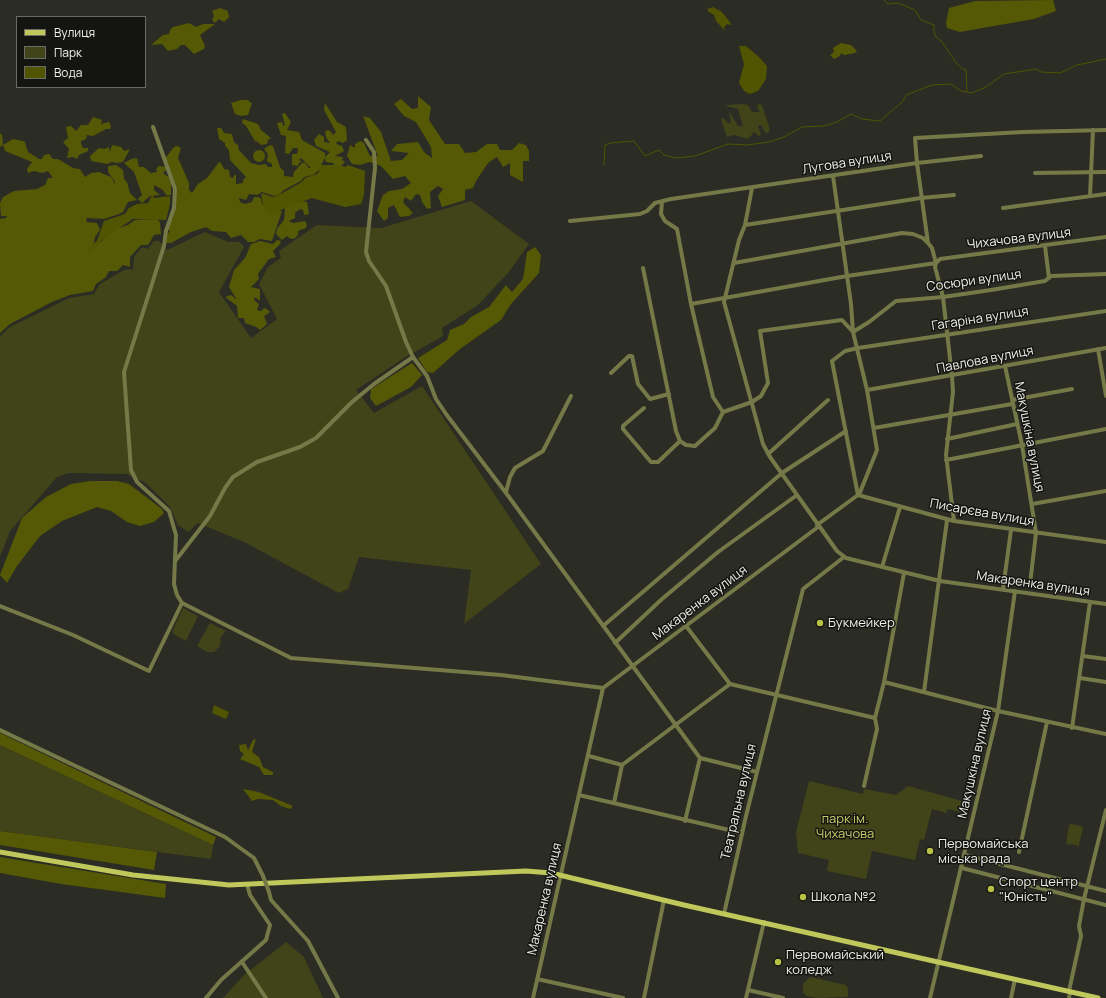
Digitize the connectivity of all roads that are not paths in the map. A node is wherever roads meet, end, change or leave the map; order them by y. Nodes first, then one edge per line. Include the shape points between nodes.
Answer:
1 (153, 127) dead end
2 (1093, 130) junction
3 (1106, 130) edge
4 (366, 140) dead end
5 (981, 156) dead end
6 (918, 163) junction
7 (1092, 172) junction
8 (1106, 172) edge
9 (1035, 173) dead end
10 (833, 176) junction
11 (752, 188) junction
12 (1106, 194) edge
13 (954, 195) dead end
14 (1090, 196) junction
15 (921, 198) junction
16 (662, 201) junction
17 (1004, 208) dead end
18 (838, 212) junction
19 (570, 221) dead end
20 (745, 225) junction
21 (1106, 238) edge
22 (928, 243) junction
23 (842, 244) junction
24 (1045, 246) junction
25 (734, 263) junction
26 (936, 263) junction
27 (643, 268) dead end
28 (1106, 274) edge
29 (847, 276) junction
30 (1048, 278) junction
31 (943, 297) junction
32 (726, 298) junction
33 (691, 304) junction
34 (1106, 311) edge
35 (853, 332) junction
36 (948, 334) junction
37 (858, 348) junction
38 (1106, 348) edge
39 (1098, 349) junction
40 (413, 357) junction
41 (1005, 366) junction
42 (610, 373) dead end
43 (952, 376) junction
44 (1105, 379) edge
45 (1072, 389) dead end
46 (867, 390) junction
47 (669, 394) junction
48 (571, 396) dead end
49 (1106, 396) edge
50 (828, 400) dead end
51 (752, 402) junction
52 (1012, 402) junction
53 (644, 408) dead end
54 (723, 412) junction
55 (951, 414) junction
56 (1017, 424) junction
57 (874, 428) junction
58 (1106, 429) edge
59 (846, 431) junction
60 (947, 439) junction
61 (680, 441) junction
62 (1022, 445) junction
63 (768, 454) junction
64 (946, 460) junction
65 (782, 473) junction
66 (1106, 491) edge
67 (506, 492) junction
68 (797, 495) junction
69 (858, 495) junction
70 (1032, 504) junction
71 (900, 507) junction
72 (947, 520) junction
73 (954, 521) junction
74 (818, 526) junction
75 (1011, 530) junction
76 (1036, 533) junction
77 (1106, 542) edge
78 (844, 558) junction
79 (175, 560) junction
80 (882, 567) junction
81 (904, 573) junction
82 (940, 581) junction
83 (1030, 584) dead end
84 (1003, 590) junction
85 (1015, 591) junction
86 (1090, 602) junction
87 (182, 603) junction
88 (1106, 604) edge
89 (0, 606) edge
90 (603, 626) junction
91 (686, 626) junction
92 (615, 643) junction
93 (1083, 656) junction
94 (1106, 659) edge
95 (632, 666) junction
96 (1080, 678) junction
97 (884, 682) junction
98 (1106, 682) edge
99 (730, 684) junction
100 (603, 688) junction
101 (924, 692) junction
102 (777, 695) junction
103 (998, 711) junction
104 (875, 718) junction
105 (1047, 722) junction
106 (676, 724) junction
107 (1072, 728) junction
108 (0, 730) edge
109 (1106, 734) edge
110 (589, 756) junction
111 (700, 758) junction
112 (622, 765) junction
113 (757, 772) junction
114 (864, 786) dead end
115 (579, 795) junction
116 (614, 803) junction
117 (1106, 810) edge
118 (685, 821) junction
119 (742, 833) junction
120 (0, 852) edge
121 (1018, 852) dead end
122 (965, 855) junction
123 (962, 868) junction
124 (561, 876) junction
125 (247, 884) junction
126 (1087, 887) junction
127 (1106, 891) edge
128 (1084, 899) junction
129 (664, 900) junction
130 (1106, 905) edge
131 (724, 914) junction
132 (764, 922) junction
133 (242, 962) junction
134 (939, 962) junction
135 (537, 979) junction
136 (1015, 979) junction
137 (748, 990) junction
138 (1070, 992) junction
139 (206, 998) edge
140 (266, 998) edge
141 (338, 998) edge
142 (533, 998) edge
143 (623, 998) edge
144 (644, 998) edge
145 (746, 998) edge
146 (784, 998) edge
147 (930, 998) edge
148 (1011, 998) edge
149 (1069, 998) edge
150 (1098, 998) edge

1 - 79 street via 175,189 174,208 124,372 131,470 137,482 169,511 176,536
2 - 3 street
2 - 6 street via 915,138
2 - 7 street
4 - 40 street via 374,152 375,168 366,252 386,286
5 - 6 street, Лугова вулиця
6 - 10 street, Лугова вулиця
6 - 15 street
7 - 8 street
7 - 9 street
7 - 14 street
10 - 11 street, Лугова вулиця
10 - 18 street
11 - 16 street, Лугова вулиця
11 - 20 street
12 - 14 street
13 - 15 street
14 - 17 street
15 - 18 street
15 - 22 street
16 - 19 street, Лугова вулиця via 640,214
16 - 33 street via 661,214 665,221 677,228
18 - 20 street
18 - 23 street
20 - 25 street
21 - 24 street, Чихачова вулиця
22 - 23 street via 913,234 902,234
22 - 26 street
23 - 25 street
23 - 29 street
24 - 26 street, Чихачова вулиця via 940,259
24 - 30 street
25 - 32 street
26 - 29 street, Чихачова вулиця
26 - 31 street
27 - 47 street
28 - 30 street, Сосюри вулиця
29 - 32 street, Чихачова вулиця
29 - 35 street
30 - 31 street, Сосюри вулиця via 1045,281
31 - 35 street, Сосюри вулиця via 896,301
31 - 36 street
32 - 33 street, Чихачова вулиця
32 - 51 street via 724,302
33 - 54 street via 713,397
34 - 36 street, Гагаріна вулиця
35 - 37 street
35 - 51 street via 842,320 760,332 768,383 761,396
36 - 37 street, Гагаріна вулиця
36 - 43 street
37 - 46 street
37 - 59 street, Гагаріна вулиця via 845,351 832,361
38 - 39 street, Павлова вулиця
39 - 41 street, Павлова вулиця
39 - 44 street
40 - 67 street via 427,376 436,399 446,414
40 - 79 street via 352,402 316,438 300,447 257,462 233,477 210,516
41 - 43 street, Павлова вулиця
41 - 52 street, Макушкіна вулиця
42 - 47 street via 632,356 638,384 650,398
43 - 46 street, Павлова вулиця
43 - 55 street
44 - 49 street
45 - 52 street
46 - 57 street
47 - 61 street
48 - 67 street via 543,451 515,468
50 - 63 street
51 - 54 street
51 - 63 street
52 - 55 street
52 - 56 street, Макушкіна вулиця
53 - 61 street via 623,426 623,429 650,462 658,462
54 - 61 street via 715,428 695,446
55 - 57 street
55 - 60 street
56 - 60 street
56 - 62 street, Макушкіна вулиця
57 - 69 street via 877,450
58 - 62 street
59 - 65 street
59 - 69 street
60 - 64 street
62 - 64 street
62 - 70 street, Макушкіна вулиця
63 - 65 street
64 - 73 street
65 - 68 street
65 - 90 street
66 - 70 street
67 - 90 street
68 - 74 street
68 - 92 street via 718,552
69 - 71 street, Писарєва вулиця
69 - 74 street
70 - 76 street, Макушкіна вулиця
71 - 72 street, Писарєва вулиця
71 - 80 street
72 - 73 street, Писарєва вулиця
72 - 82 street
73 - 75 street, Писарєва вулиця
74 - 78 street
74 - 91 street, Макаренка вулиця
75 - 76 street, Писарєва вулиця
75 - 84 street
76 - 77 street, Писарєва вулиця
76 - 83 street, Макушкіна вулиця
78 - 80 street, Макаренка вулиця
78 - 102 street, Театральна вулиця via 803,589
79 - 87 street via 174,584
80 - 81 street, Макаренка вулиця
81 - 82 street, Макаренка вулиця
81 - 97 street
82 - 84 street, Макаренка вулиця
82 - 101 street
84 - 85 street, Макаренка вулиця
85 - 86 street, Макаренка вулиця
85 - 103 street, Макушкіна вулиця
86 - 88 street, Макаренка вулиця
86 - 93 street
87 - 89 street via 149,671 73,635
87 - 100 street via 291,658 501,676
90 - 92 street
91 - 95 street, Макаренка вулиця
91 - 99 street
92 - 95 street
93 - 94 street
93 - 96 street
95 - 100 street, Макаренка вулиця
95 - 106 street
96 - 98 street
96 - 107 street
97 - 101 street
97 - 104 street
99 - 102 street
99 - 106 street
100 - 110 street, Макаренка вулиця
101 - 103 street
102 - 104 street
102 - 113 street, Театральна вулиця
103 - 105 street
103 - 122 street, Макушкіна вулиця
104 - 114 street via 877,730
105 - 107 street
105 - 121 street
106 - 111 street
106 - 112 street
107 - 109 street
108 - 141 street, bridge via 225,837 254,858 271,900 308,941
110 - 112 street
110 - 115 street, Макаренка вулиця
111 - 113 street
111 - 118 street
112 - 116 street
113 - 119 street, Театральна вулиця
115 - 116 street
115 - 124 street, Макаренка вулиця
116 - 118 street
117 - 126 street
118 - 119 street
119 - 131 street, Театральна вулиця
120 - 125 main road via 133,875
122 - 123 street, Макушкіна вулиця
122 - 126 street
123 - 128 street
123 - 134 street, Макушкіна вулиця
124 - 125 main road via 526,871
124 - 129 main road
124 - 135 street, Макаренка вулиця
125 - 133 street via 250,894 270,925 266,940
126 - 127 street
126 - 128 street
128 - 130 street
128 - 138 street via 1079,926 1081,936
129 - 131 main road
129 - 144 street
131 - 132 main road
132 - 134 main road
132 - 137 street
133 - 139 street
133 - 140 street
134 - 136 main road
134 - 147 street, Макушкіна вулиця
135 - 142 street, Макаренка вулиця
135 - 143 street
136 - 138 main road
136 - 148 street
137 - 145 street
137 - 146 street
138 - 149 street
138 - 150 main road

